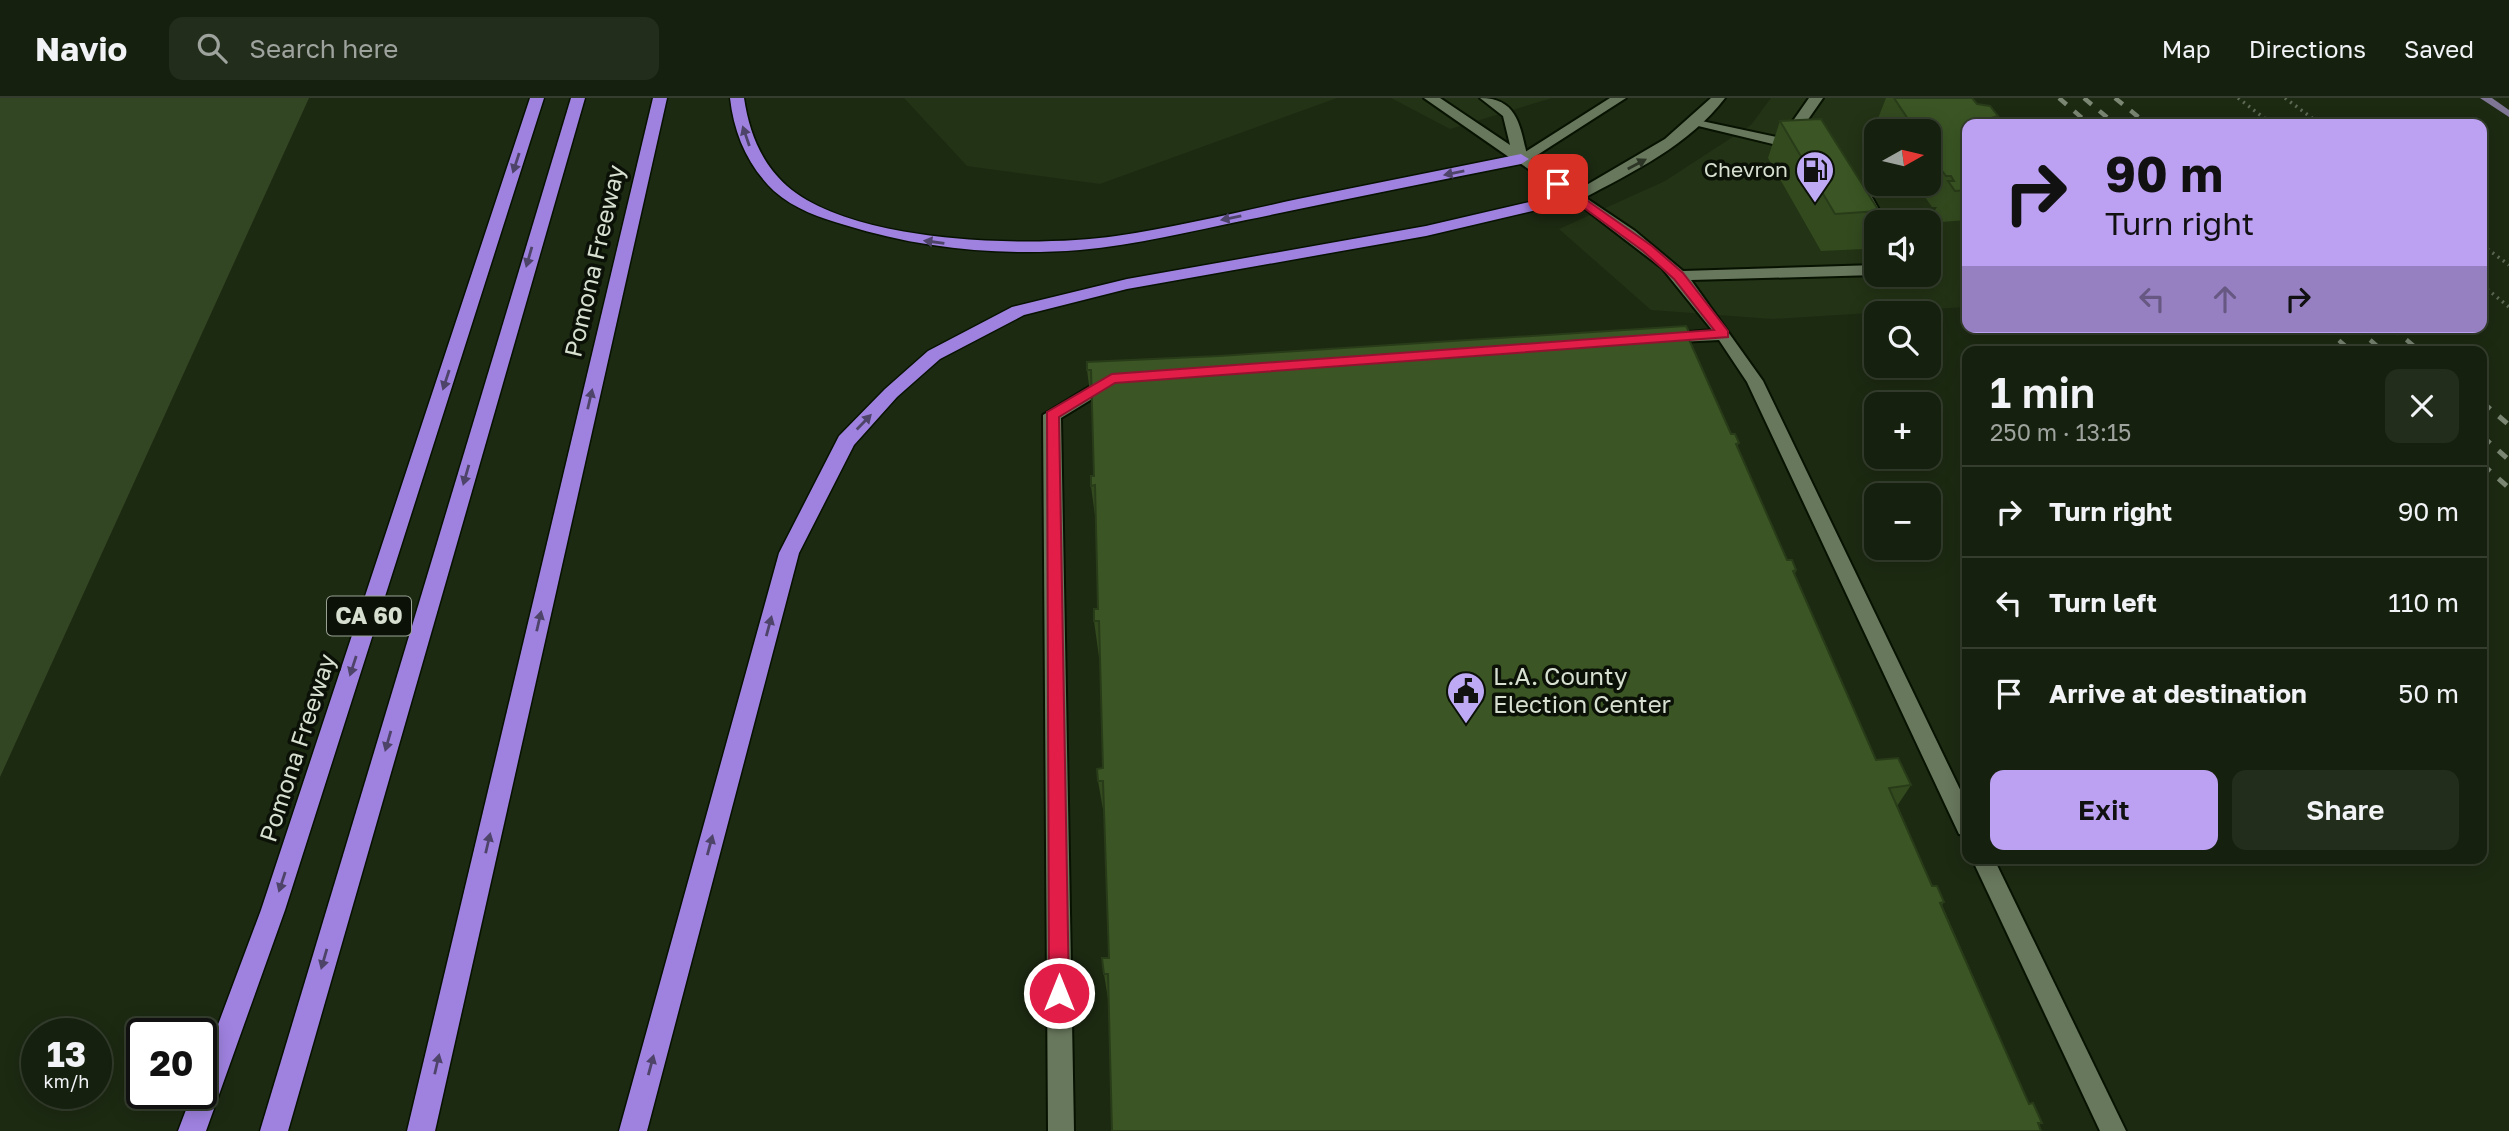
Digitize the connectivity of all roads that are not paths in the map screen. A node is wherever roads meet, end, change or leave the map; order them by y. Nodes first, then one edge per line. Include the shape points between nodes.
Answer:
1 (537, 98) edge
2 (578, 98) edge
3 (660, 98) edge
4 (737, 98) edge
5 (1431, 98) edge
6 (1487, 98) edge
7 (1619, 98) edge
8 (1718, 98) edge
9 (1816, 98) edge
10 (1697, 124) junction
11 (1784, 143) junction
12 (1817, 155) edge
13 (1521, 159) junction
14 (1856, 180) edge
15 (1577, 196) junction
16 (1872, 210) edge
17 (1864, 270) edge
18 (1678, 276) junction
19 (1724, 334) junction
20 (1644, 340) edge
21 (1126, 377) edge
22 (1962, 816) edge
23 (1985, 864) edge
24 (192, 1131) edge
25 (274, 1131) edge
26 (421, 1131) edge
27 (633, 1131) edge
28 (1061, 1131) edge
29 (2113, 1131) edge

1 -> 24 highway, Pomona Freeway / CA 60 via 277,896
2 -> 25 highway
26 -> 3 highway, Pomona Freeway
13 -> 4 highway via 1117,241 1002,249 929,242 816,210 780,188 752,153 738,117
5 - 13 street
6 - 13 street via 1509,114
7 - 13 street
8 - 10 street
9 - 11 street
10 - 11 street
15 -> 10 street via 1655,155
11 - 12 street
13 - 15 street
14 - 16 street
15 - 18 street
27 -> 15 highway via 789,553 846,441 891,393 934,355 1018,311 1127,284 1426,231
17 - 18 street
18 - 19 street
19 - 20 street
19 - 22 street via 1755,381
21 - 28 street via 1112,379 1052,415
23 - 29 street

